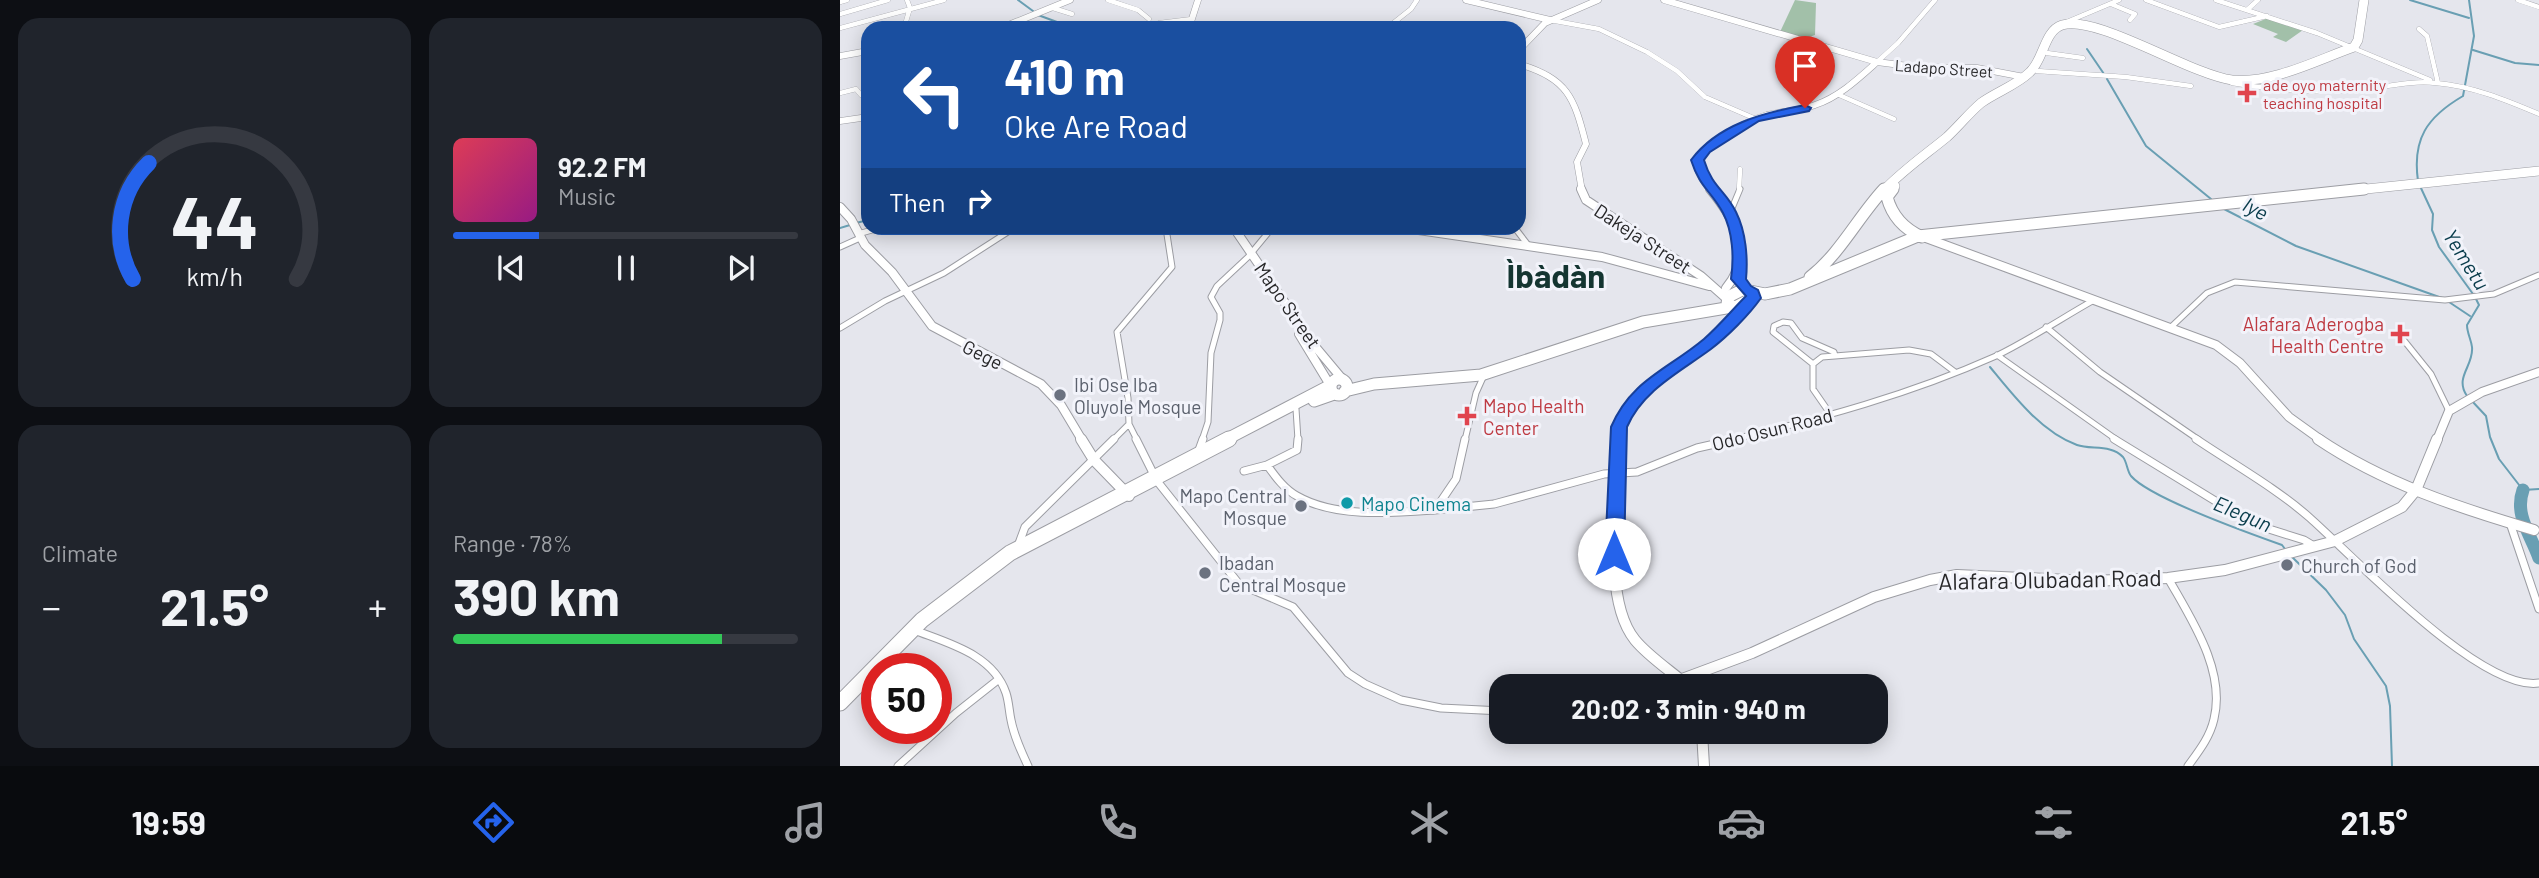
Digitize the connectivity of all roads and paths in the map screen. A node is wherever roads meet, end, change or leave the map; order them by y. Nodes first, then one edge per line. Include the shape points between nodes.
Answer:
1 (847, 0) edge
2 (888, 0) edge
3 (907, 0) edge
4 (944, 0) edge
5 (1070, 0) edge
6 (1108, 0) edge
7 (1198, 0) edge
8 (1417, 0) edge
9 (1466, 0) edge
10 (1494, 0) edge
11 (1598, 0) edge
12 (1664, 0) edge
13 (1935, 0) edge
14 (2119, 0) edge
15 (2146, 0) edge
16 (2216, 0) edge
17 (2258, 0) edge
18 (2366, 0) edge
19 (2518, 0) edge
20 (840, 2) edge
21 (2111, 4) junction
22 (1489, 5) junction
23 (2539, 7) edge
24 (910, 8) junction
25 (1052, 8) junction
26 (2248, 9) junction
27 (2092, 12) junction
28 (840, 14) edge
29 (1072, 14) dead end
30 (2268, 15) junction
31 (1149, 19) dead end
32 (1192, 19) joint
33 (2130, 19) dead end
34 (1550, 20) junction
35 (864, 21) edge
36 (906, 21) edge
37 (1020, 21) edge
38 (1175, 21) edge
39 (1396, 21) edge
40 (861, 22) edge
41 (2060, 25) junction
42 (840, 28) edge
43 (2419, 29) dead end
44 (2103, 30) junction
45 (1526, 42) edge
46 (2356, 48) junction
47 (861, 52) edge
48 (2047, 53) junction
49 (2153, 53) junction
50 (840, 56) edge
51 (2084, 58) dead end
52 (1877, 62) junction
53 (1526, 66) edge
54 (2037, 71) junction
55 (2024, 77) junction
56 (2276, 78) junction
57 (2226, 82) junction
58 (2436, 83) junction
59 (2191, 86) dead end
60 (2281, 90) junction
61 (840, 93) edge
62 (1837, 94) junction
63 (861, 95) edge
64 (1977, 110) junction
65 (2539, 114) edge
66 (861, 118) edge
67 (1756, 118) junction
68 (1894, 120) dead end
69 (840, 121) edge
70 (1740, 169) dead end
71 (2539, 172) edge
72 (1903, 173) junction
73 (2428, 184) joint
74 (840, 207) edge
75 (1730, 213) junction
76 (856, 230) junction
77 (861, 230) edge
78 (1003, 235) edge
79 (1167, 235) edge
80 (1234, 235) edge
81 (1238, 235) edge
82 (1266, 235) edge
83 (1456, 235) edge
84 (1520, 235) edge
85 (1922, 237) junction
86 (1528, 245) junction
87 (840, 247) edge
88 (1250, 255) junction
89 (1738, 275) junction
90 (2539, 275) edge
91 (1715, 288) junction
92 (907, 290) junction
93 (1747, 290) junction
94 (1792, 290) junction
95 (2094, 300) junction
96 (1728, 301) junction
97 (1746, 303) junction
98 (840, 326) edge
99 (2046, 327) junction
100 (2170, 328) junction
101 (1721, 331) junction
102 (2402, 338) dead end
103 (1310, 346) junction
104 (1997, 355) junction
105 (1835, 356) junction
106 (1813, 364) junction
107 (1485, 372) junction
108 (1955, 372) junction
109 (2539, 372) edge
110 (1338, 386) junction
111 (1296, 409) junction
112 (2449, 411) junction
113 (1831, 415) junction
114 (1129, 424) junction
115 (1195, 458) junction
116 (1094, 460) junction
117 (1267, 465) junction
118 (1244, 471) dead end
119 (1619, 473) junction
120 (1157, 480) junction
121 (2416, 490) junction
122 (1128, 494) junction
123 (1435, 510) junction
124 (2514, 524) junction
125 (2537, 531) edge
126 (2335, 541) junction
127 (2314, 547) junction
128 (1018, 548) junction
129 (2168, 578) junction
130 (974, 581) junction
131 (2539, 608) edge
132 (915, 631) junction
133 (896, 653) edge
134 (1674, 674) edge
135 (1705, 674) edge
136 (999, 679) junction
137 (2539, 683) edge
138 (861, 691) edge
139 (840, 703) edge
140 (1489, 711) edge
141 (840, 712) edge
142 (1703, 744) edge
143 (898, 766) edge
144 (1028, 766) edge
145 (1704, 766) edge
146 (2188, 766) edge

1 - 20 street
2 - 28 street
3 - 24 street
4 - 24 street
5 - 25 main road
6 - 31 street via 1138,10
7 - 32 main road
8 - 39 street
9 - 22 main road
10 - 22 street
11 - 34 main road
12 - 52 main road, Ladapo Street
13 - 52 street
14 - 21 street
15 - 30 street via 2219,27
16 - 26 street
17 - 26 street
18 - 46 highway
19 - 23 street
21 - 27 street
21 - 33 street via 2135,13
22 - 34 main road
24 - 35 street
24 - 36 street
25 - 29 street
25 - 37 main road
26 - 30 street
27 - 41 street
27 - 44 street via 2094,22
30 - 46 street
32 - 38 street
34 - 45 main road
34 - 67 street via 1599,29 1677,71 1705,97
40 - 42 street
41 - 44 highway
41 - 55 highway
43 - 58 street via 2427,36
44 - 49 highway
46 - 49 highway via 2244,81 2202,73
46 - 56 highway
46 - 58 street
47 - 50 main road
48 - 49 highway via 2056,33 2073,25
48 - 51 street
48 - 54 highway
49 - 57 highway
52 - 55 main road, Ladapo Street via 1977,68
52 - 62 main road
53 - 91 main road, Dakeja Street via 1565,85 1586,144 1577,162 1586,200
54 - 59 street
54 - 64 highway
55 - 64 highway
56 - 57 highway
56 - 60 street via 2273,83
57 - 60 street
58 - 60 street
58 - 65 street via 2461,86
61 - 63 street via 856,89
62 - 67 main road via 1812,106
62 - 68 street
64 - 72 highway
66 - 69 main road
67 - 75 main road via 1706,149 1698,160 1704,180
70 - 75 street via 1740,189
71 - 73 highway
72 - 85 highway via 1889,192 1888,203 1901,223
72 - 94 highway via 1866,208 1823,267
73 - 85 highway
74 - 76 main road, Gege
75 - 89 main road via 1741,257
76 - 77 street
76 - 87 street
76 - 92 main road, Gege
78 - 92 street via 944,273
79 - 114 street via 1172,267 1117,332
80 - 88 main road, Mapo Street
81 - 88 main road, Mapo Street
82 - 88 street
83 - 86 main road
84 - 86 street
85 - 94 highway
85 - 95 main road
86 - 91 main road via 1625,262
88 - 103 main road, Mapo Street
88 - 115 street via 1211,297 1220,320 1211,353 1206,434
89 - 93 main road
89 - 96 main road
90 - 100 street via 2471,299 2235,282 2202,295
91 - 96 main road, Dakeja Street
92 - 98 street
92 - 116 main road, Gege via 937,330 1041,384 1061,405
93 - 94 highway
93 - 96 highway
93 - 97 highway via 1754,298
94 - 97 highway
95 - 99 street, Odo Osun Road
95 - 100 main road
96 - 97 highway
96 - 101 main road
96 - 107 highway via 1614,329
97 - 101 main road
99 - 104 street, Odo Osun Road
99 - 126 street via 2100,372 2290,503
100 - 121 main road via 2226,351 2299,426
101 - 119 main road via 1652,382 1626,411 1619,427
102 - 112 street via 2431,374
103 - 110 main road, Mapo Street
103 - 110 main road, Mapo Street
104 - 108 street, Odo Osun Road
104 - 127 street via 2202,495 2253,524
105 - 106 street via 1822,356
105 - 106 street via 1802,338 1791,323 1774,326 1773,332
105 - 108 street via 1909,349 1931,354
106 - 113 street via 1813,389
107 - 110 highway via 1454,379
107 - 123 street via 1456,479
108 - 113 street, Odo Osun Road
109 - 112 main road via 2482,392
110 - 111 highway
110 - 115 highway
111 - 117 street via 1297,450
111 - 120 highway
112 - 121 main road, Alafara Olubadan Road
113 - 119 street, Odo Osun Road via 1697,448 1648,468
114 - 116 street
114 - 120 street
115 - 120 highway
116 - 122 main road, Gege
116 - 128 street via 1026,527
117 - 118 street
117 - 123 street, Odo Osun Road via 1289,491 1318,505
119 - 123 street, Odo Osun Road via 1494,504
119 - 134 main road via 1614,541 1621,615 1636,641
120 - 122 highway
120 - 140 street via 1240,584 1293,607 1359,682 1428,705
121 - 124 main road
121 - 126 main road, Alafara Olubadan Road via 2395,513
122 - 128 highway
122 - 130 highway
124 - 125 main road
124 - 131 street
126 - 127 main road, Alafara Olubadan Road
126 - 137 street via 2420,621 2465,654 2526,684
127 - 129 main road, Alafara Olubadan Road via 2225,570
128 - 130 highway
129 - 135 main road, Alafara Olubadan Road via 2091,581 1957,575 1930,580 1874,597
129 - 146 street via 2209,654 2218,689 2206,742
130 - 132 highway
132 - 133 highway
132 - 136 street via 978,657
132 - 139 highway
136 - 143 street
136 - 144 street
138 - 141 highway
142 - 145 main road

